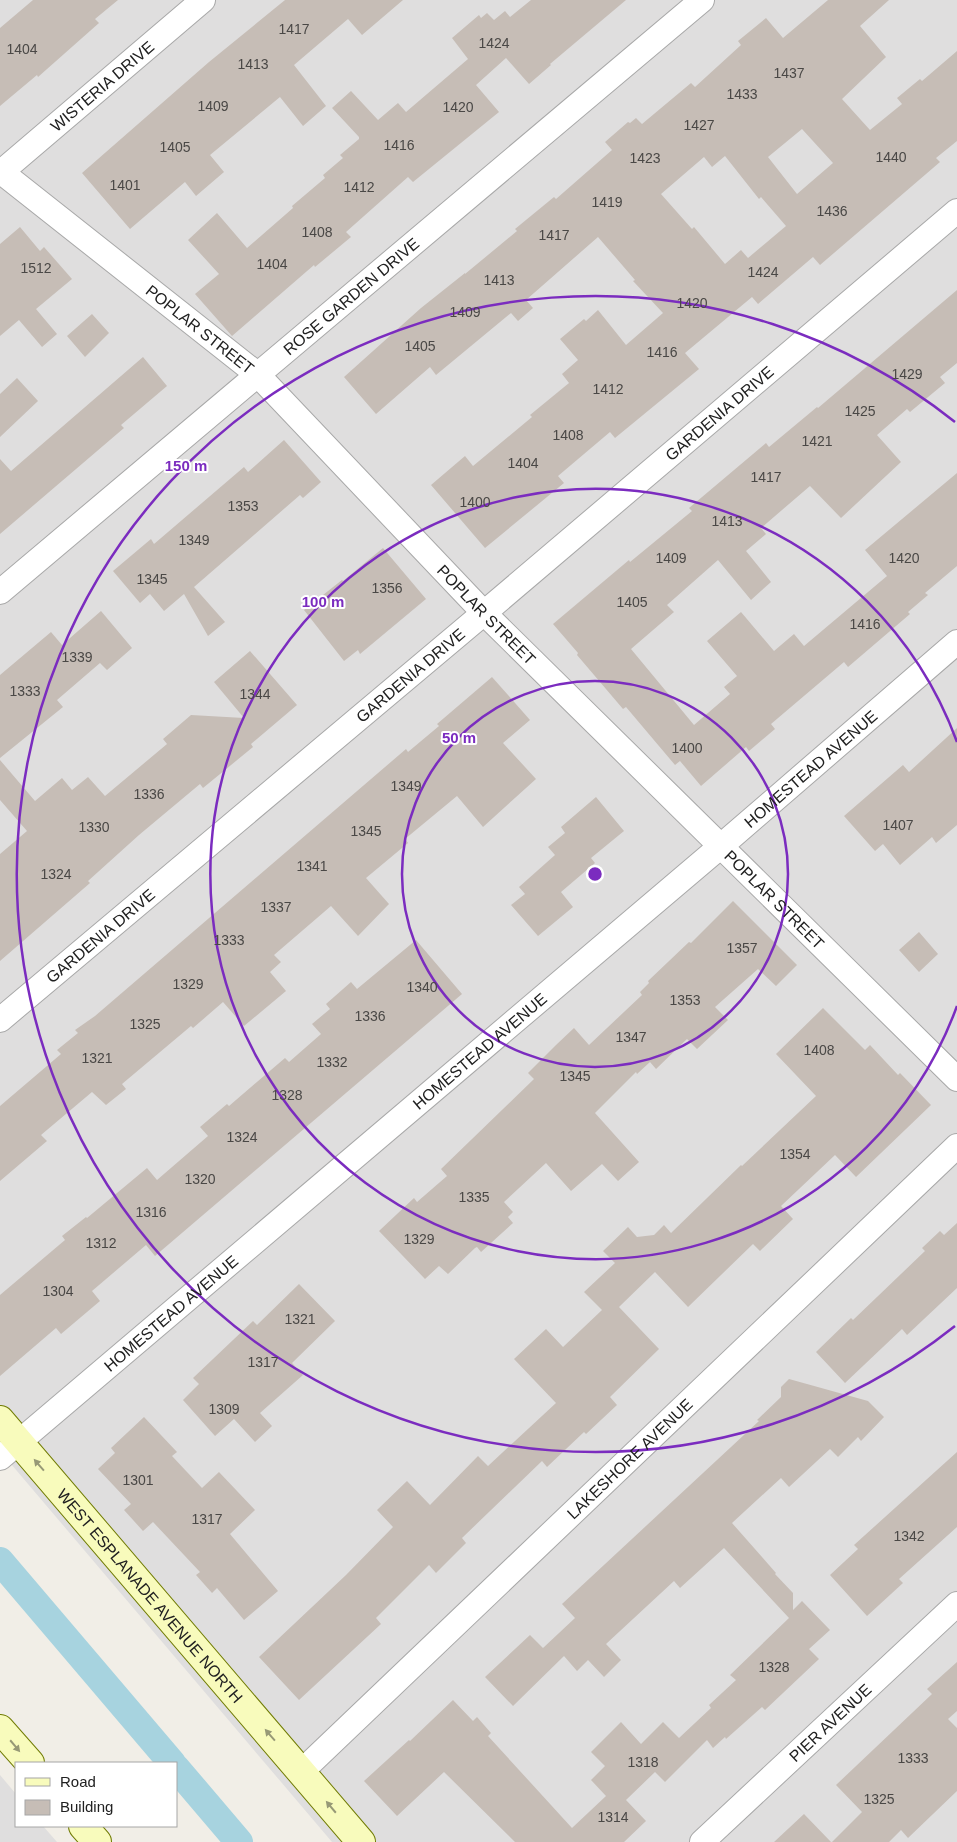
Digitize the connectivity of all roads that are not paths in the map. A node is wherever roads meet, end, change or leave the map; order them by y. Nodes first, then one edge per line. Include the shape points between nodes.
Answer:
1 (204, 0) edge
2 (702, 0) edge
3 (0, 172) edge
4 (957, 211) edge
5 (258, 374) junction
6 (0, 592) edge
7 (484, 613) junction
8 (957, 642) edge
9 (721, 846) junction
10 (0, 1020) edge
11 (957, 1079) edge
12 (957, 1146) edge
13 (0, 1420) edge
14 (10, 1450) edge
15 (957, 1604) edge
16 (0, 1728) edge
17 (29, 1762) edge
18 (301, 1772) junction
19 (361, 1842) edge
20 (702, 1842) edge

1 - 3 street, WISTERIA DRIVE
2 - 5 street, ROSE GARDEN DRIVE
3 - 5 street, POPLAR STREET
4 - 7 street, GARDENIA DRIVE
5 - 6 street, ROSE GARDEN DRIVE
5 - 7 street, POPLAR STREET
7 - 9 street, POPLAR STREET
7 - 10 street, GARDENIA DRIVE
8 - 9 street, HOMESTEAD AVENUE
9 - 11 street, POPLAR STREET
9 - 14 street, HOMESTEAD AVENUE
12 - 18 street, LAKESHORE AVENUE
13 - 14 main road, WEST ESPLANADE AVENUE NORTH
18 -> 14 main road, WEST ESPLANADE AVENUE NORTH
15 - 20 street, PIER AVENUE
16 -> 17 main road
19 -> 18 main road, WEST ESPLANADE AVENUE NORTH

